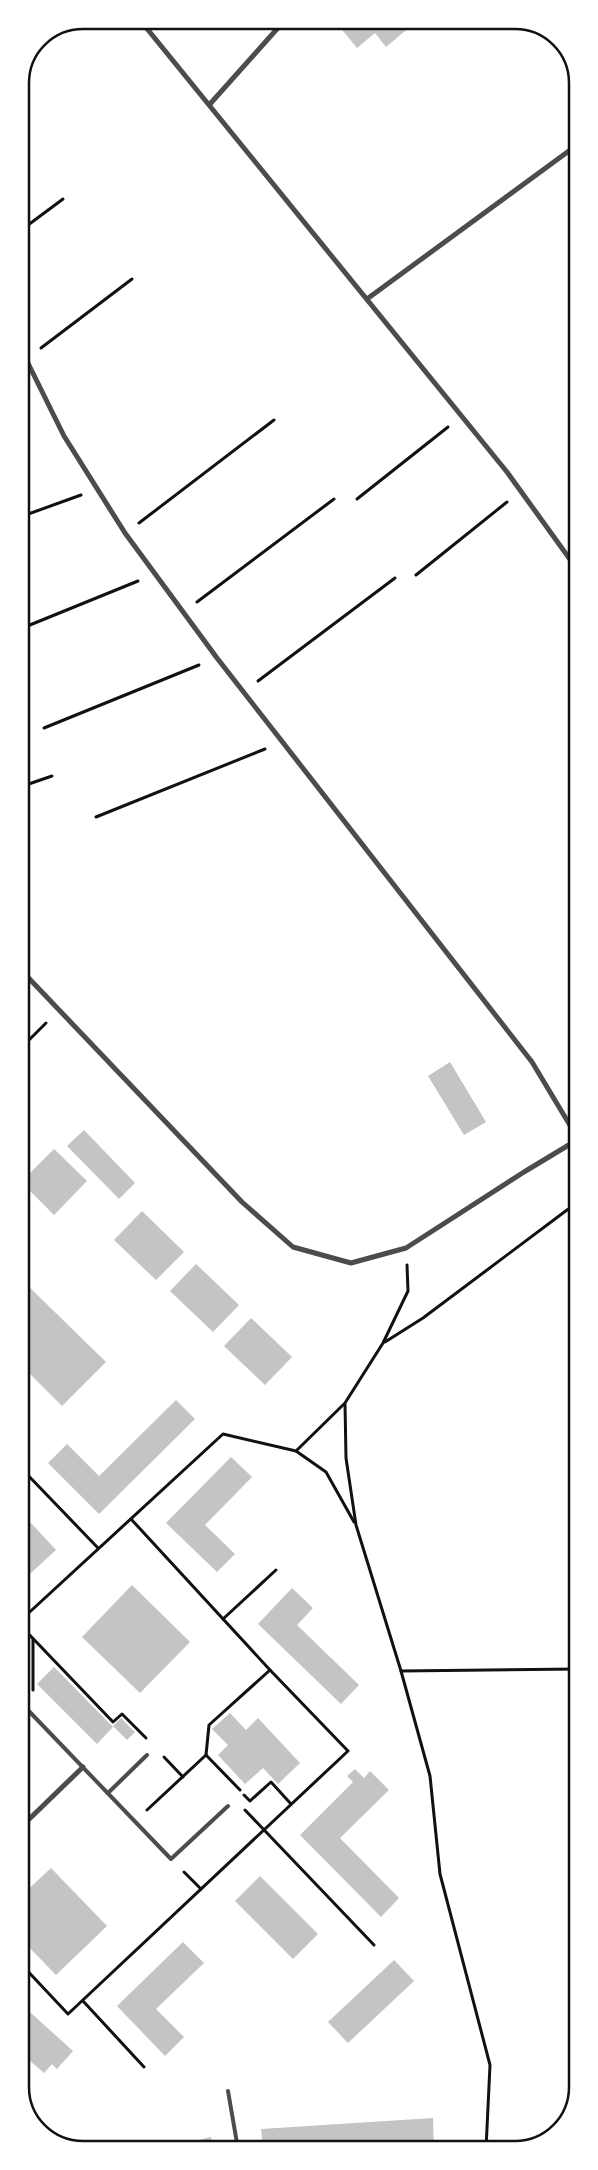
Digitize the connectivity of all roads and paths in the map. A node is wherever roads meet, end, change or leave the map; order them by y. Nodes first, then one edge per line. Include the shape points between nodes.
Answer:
1 (148, 29) edge
2 (277, 29) edge
3 (210, 104) junction
4 (569, 151) edge
5 (63, 199) dead end
6 (29, 225) edge
7 (132, 279) dead end
8 (367, 298) junction
9 (29, 357) edge
10 (29, 365) edge
11 (462, 416) junction
12 (274, 420) dead end
13 (97, 489) junction
14 (521, 492) junction
15 (334, 499) dead end
16 (357, 499) dead end
17 (29, 514) edge
18 (124, 533) junction
19 (569, 558) edge
20 (154, 574) junction
21 (416, 575) dead end
22 (395, 578) dead end
23 (182, 613) junction
24 (29, 625) edge
25 (217, 658) junction
26 (244, 692) junction
27 (44, 728) dead end
28 (282, 742) junction
29 (52, 776) dead end
30 (29, 784) edge
31 (96, 817) dead end
32 (29, 979) edge
33 (59, 1010) junction
34 (29, 1040) edge
35 (569, 1125) edge
36 (569, 1144) edge
37 (569, 1209) edge
38 (406, 1248) junction
39 (383, 1343) junction
40 (344, 1403) junction
41 (296, 1451) junction
42 (29, 1476) edge
43 (131, 1519) junction
44 (356, 1525) junction
45 (98, 1548) junction
46 (276, 1570) dead end
47 (29, 1613) edge
48 (223, 1620) junction
49 (29, 1634) edge
50 (33, 1638) junction
51 (569, 1669) edge
52 (270, 1670) junction
53 (401, 1671) junction
54 (33, 1696) dead end
55 (29, 1711) edge
56 (148, 1741) dead end
57 (162, 1755) dead end
58 (206, 1755) junction
59 (147, 1756) dead end
60 (83, 1767) junction
61 (182, 1776) junction
62 (108, 1793) junction
63 (291, 1804) junction
64 (228, 1806) joint
65 (29, 1819) edge
66 (135, 1821) junction
67 (264, 1830) junction
68 (171, 1859) junction
69 (201, 1889) junction
70 (374, 1945) dead end
71 (29, 1973) edge
72 (83, 2001) junction
73 (144, 2066) dead end
74 (228, 2091) dead end
75 (236, 2141) edge
76 (486, 2141) edge

1 - 3 street
2 - 3 street
3 - 8 street
4 - 8 street
5 - 6 path
7 - 9 path
8 - 11 street
10 - 13 street via 64,436
11 - 14 street
11 - 16 path
12 - 18 path
13 - 17 path
13 - 18 street
14 - 19 street
14 - 21 path
15 - 23 path
18 - 20 street
20 - 23 street
20 - 24 path
22 - 26 path
23 - 25 street
25 - 26 street
25 - 27 path
26 - 28 street
28 - 31 path
28 - 35 street via 532,1062
29 - 30 path
32 - 33 street
33 - 34 path
33 - 38 street via 242,1202 293,1247 351,1263
36 - 38 street
37 - 39 path via 423,1318
38 - 39 path via 408,1291
39 - 40 path
40 - 41 path
40 - 44 path via 346,1458
41 - 43 path via 223,1434
41 - 44 path via 326,1472
42 - 45 path
43 - 45 path
43 - 48 path
44 - 53 path
45 - 47 path
46 - 48 path
48 - 52 path
49 - 50 path
50 - 54 path
50 - 56 path via 113,1722 122,1714
51 - 53 path
52 - 58 path via 210,1725
52 - 63 path via 348,1751
53 - 76 path via 430,1776 440,1874 490,2065
55 - 60 lane
57 - 61 path
58 - 61 path
58 - 63 path via 250,1801 270,1782
59 - 62 lane
60 - 62 lane
60 - 65 street
61 - 66 path
62 - 66 lane
63 - 67 path
64 - 67 path via 236,1814 243,1807
64 - 68 lane
66 - 68 lane
67 - 69 path
67 - 70 path
68 - 69 path
69 - 72 path
71 - 72 path via 68,2014
72 - 73 path
74 - 75 lane

